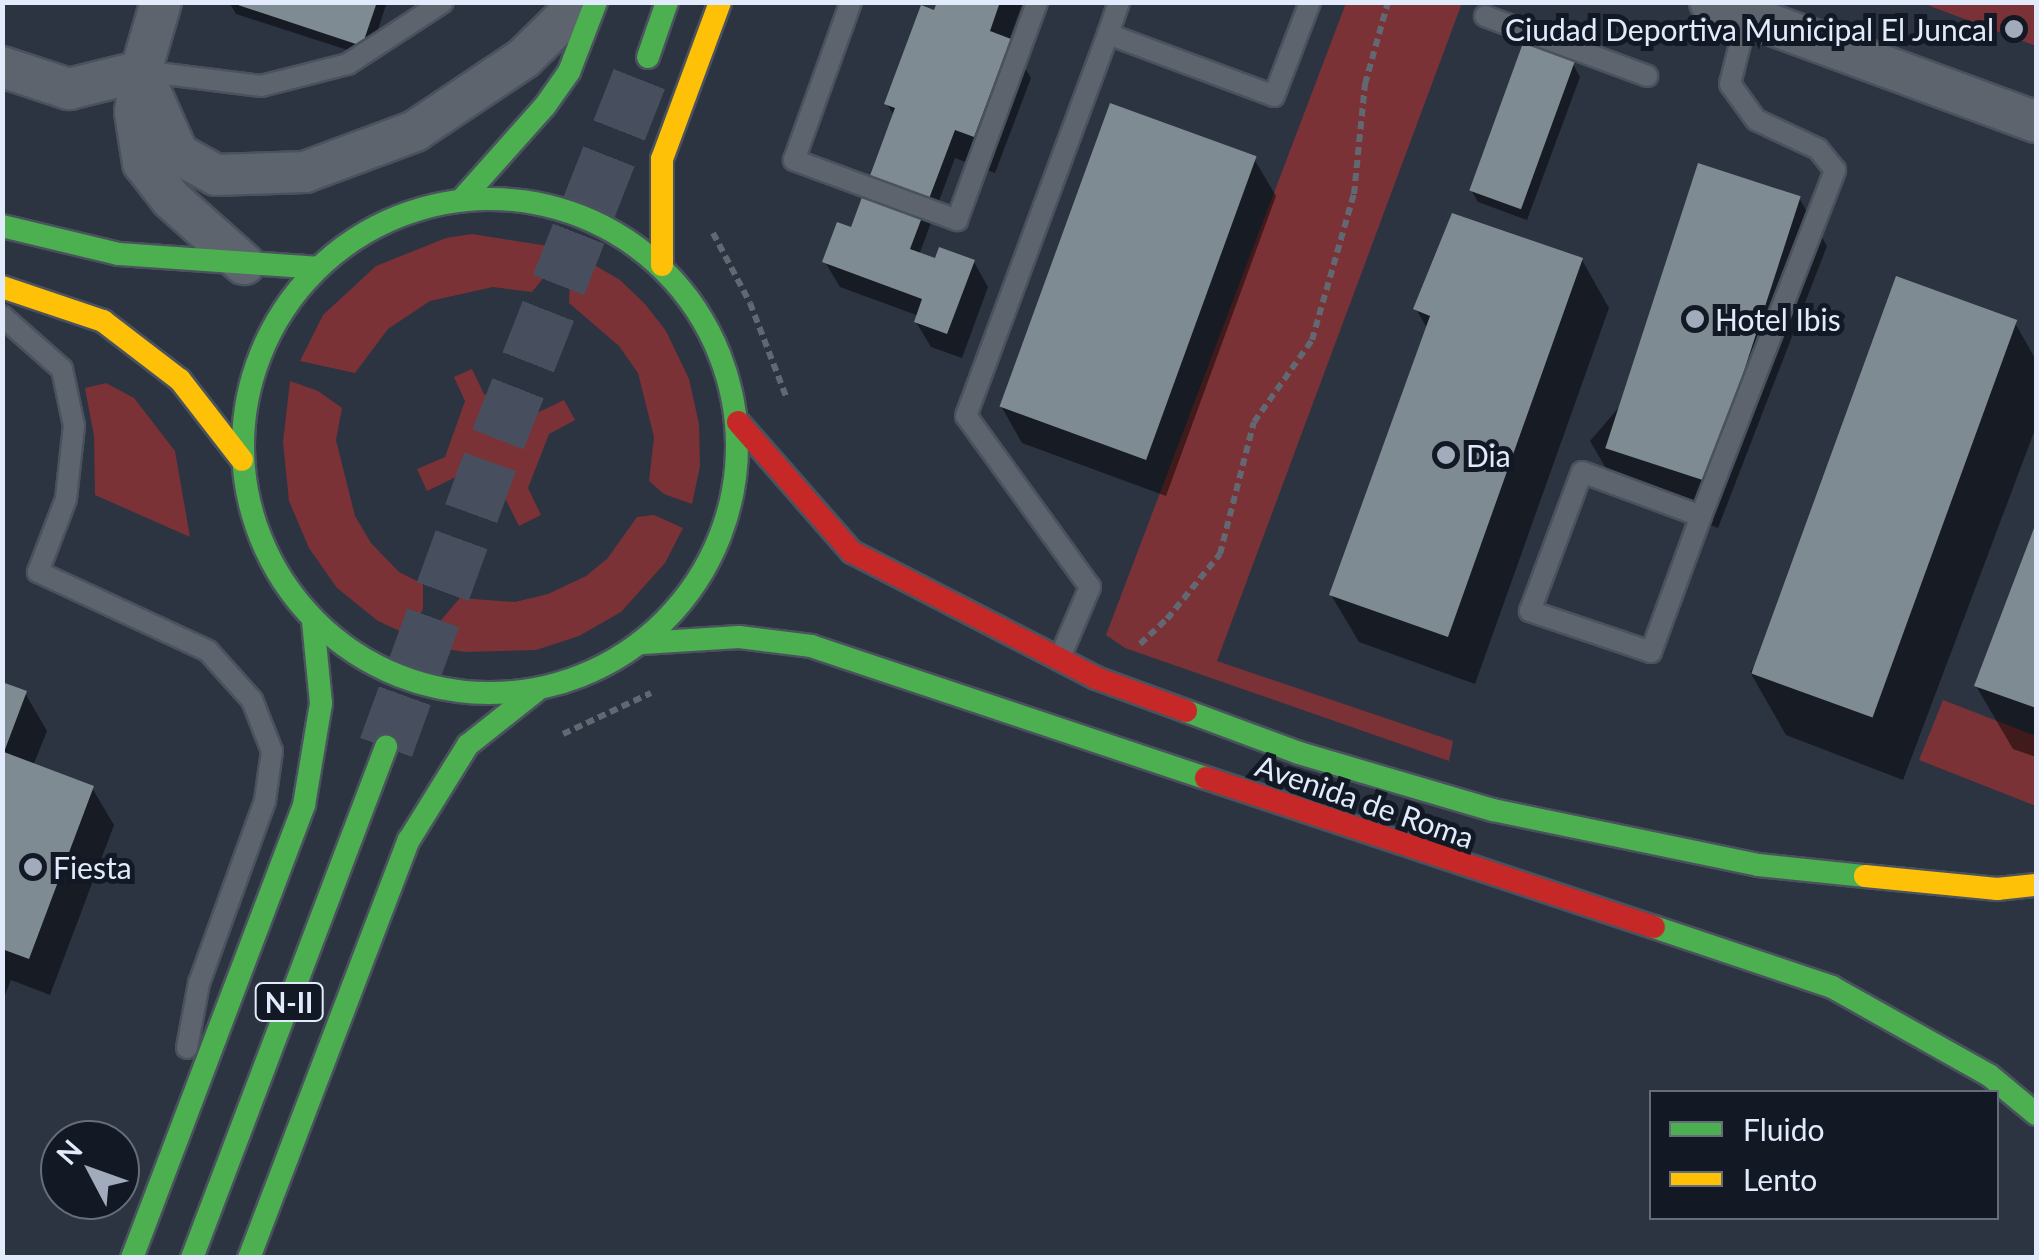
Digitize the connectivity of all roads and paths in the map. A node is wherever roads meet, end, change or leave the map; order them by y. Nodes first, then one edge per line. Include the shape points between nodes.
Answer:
1 (161, 2) edge
2 (443, 2) edge
3 (581, 2) edge
4 (596, 2) edge
5 (667, 2) edge
6 (720, 2) edge
7 (851, 2) edge
8 (1037, 2) edge
9 (1119, 2) edge
10 (1310, 2) edge
11 (1388, 2) edge
12 (1710, 2) edge
13 (1485, 16) dead end
14 (1747, 16) junction
15 (1108, 34) junction
16 (648, 58) tunnel mouth
17 (2, 67) edge
18 (141, 71) junction
19 (1648, 76) dead end
20 (2036, 122) edge
21 (463, 198) junction
22 (2, 208) edge
23 (708, 217) dead end
24 (2, 226) edge
25 (60, 238) junction
26 (244, 264) junction
27 (662, 264) junction
28 (317, 268) junction
29 (2, 287) edge
30 (2, 316) edge
31 (788, 403) dead end
32 (738, 422) junction
33 (242, 460) junction
34 (1701, 516) junction
35 (313, 622) junction
36 (644, 643) junction
37 (1134, 655) dead end
38 (1060, 659) junction
39 (669, 688) dead end
40 (536, 691) junction
41 (554, 737) dead end
42 (386, 747) tunnel mouth
43 (2036, 886) edge
44 (2036, 1114) edge
45 (164, 1170) junction
46 (132, 1258) edge
47 (192, 1258) edge
48 (252, 1258) edge

1 - 18 street
2 - 18 lane via 348,64 260,86
3 - 18 street via 524,58 416,131 304,172 216,174 178,154
4 - 21 street via 569,72
5 - 16 street
6 - 27 street via 662,159
7 - 8 lane via 794,160 956,220
9 - 15 lane
10 - 15 lane via 1274,96
11 - 37 path via 1364,84 1354,194 1312,340 1254,422 1220,554
12 - 14 street
13 - 19 lane
14 - 20 street
14 - 34 lane via 1730,84 1756,120 1818,149 1835,170
15 - 38 lane via 966,416 1090,587
17 - 18 street via 69,89
18 - 26 street via 136,112 143,164 171,199
21 - 27 street via 535,200 603,223
21 - 28 street via 384,221
22 - 25 street
23 - 31 path
24 - 25 street
25 - 26 street via 119,254
26 - 28 street
27 - 32 street via 700,310 726,364
28 - 33 street via 274,324 248,390
29 - 33 street via 103,321 180,380
30 - 45 lane via 62,369 74,426 66,499 38,572 208,651 252,700 272,751 265,801 199,983
32 - 36 street via 732,504 700,581
32 - 38 street, Avenida de Roma via 852,552
33 - 35 street via 252,520 276,574
34 - 34 lane via 1582,472 1530,611 1650,652
35 - 40 street via 378,669 409,679 456,693
35 - 45 street via 321,704 304,805
36 - 40 street via 592,673
36 - 44 street, Avenida de Roma via 739,636 811,646 1832,987 1988,1075
38 - 43 street, Avenida de Roma via 1300,752 1493,810 1758,865 1997,889
39 - 41 path
40 - 48 street via 468,745 409,840
42 - 47 street, N-II
45 - 46 street

